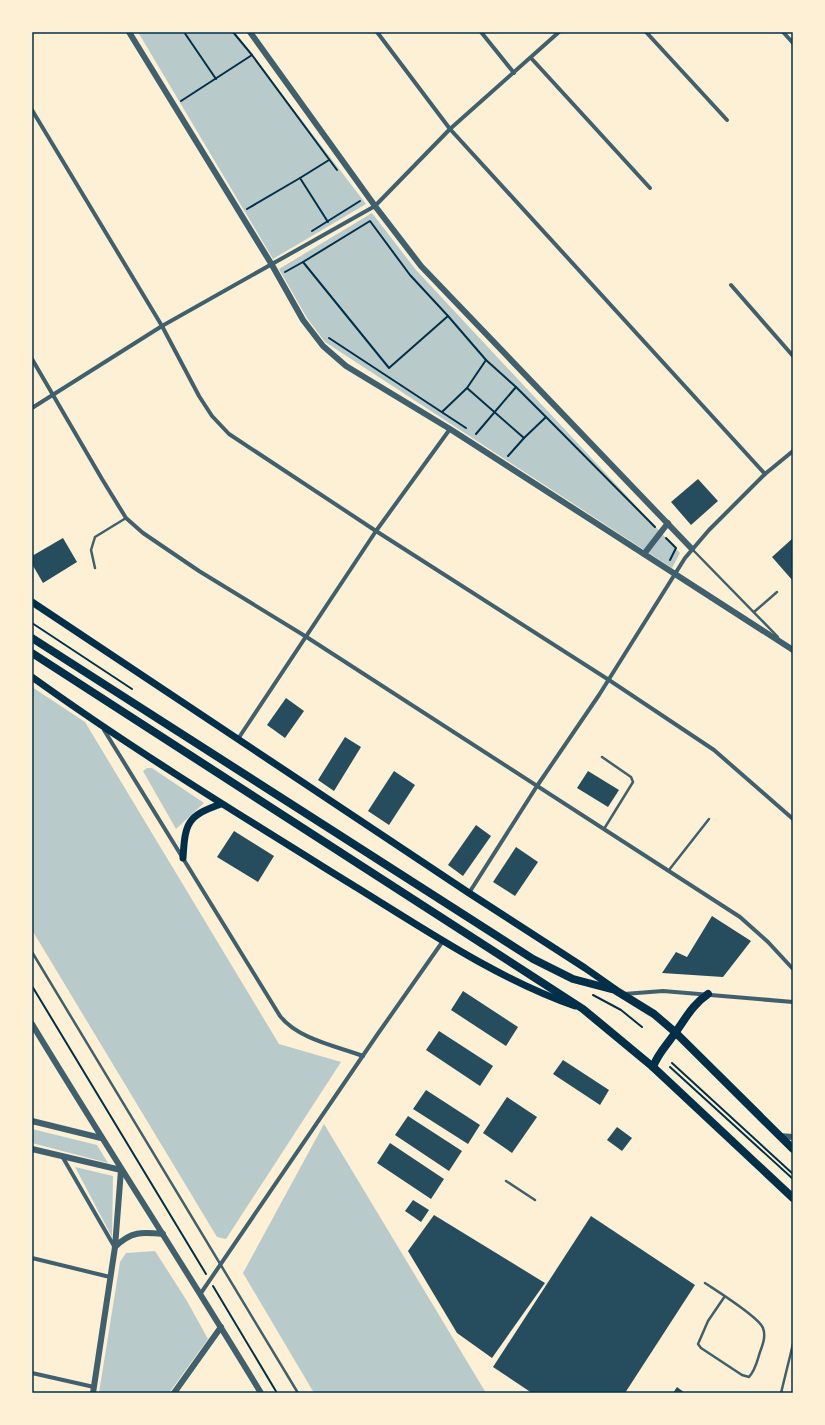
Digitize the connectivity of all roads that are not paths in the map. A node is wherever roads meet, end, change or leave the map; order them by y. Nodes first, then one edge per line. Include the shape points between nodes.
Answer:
1 (129, 32) edge
2 (250, 32) edge
3 (377, 32) edge
4 (481, 32) edge
5 (560, 32) edge
6 (646, 32) edge
7 (783, 32) edge
8 (793, 43) edge
9 (531, 58) junction
10 (514, 73) junction
11 (32, 110) edge
12 (727, 120) dead end
13 (450, 129) junction
14 (650, 188) dead end
15 (375, 206) junction
16 (272, 265) junction
17 (731, 285) dead end
18 (162, 326) junction
19 (793, 356) edge
20 (32, 359) edge
21 (54, 395) junction
22 (32, 408) edge
23 (450, 430) junction
24 (793, 451) edge
25 (765, 474) junction
26 (126, 518) junction
27 (668, 523) junction
28 (376, 531) junction
29 (692, 549) junction
30 (644, 554) junction
31 (95, 568) dead end
32 (676, 574) junction
33 (777, 592) dead end
34 (32, 602) edge
35 (754, 612) junction
36 (305, 636) junction
37 (32, 638) edge
38 (784, 643) junction
39 (793, 650) edge
40 (32, 654) edge
41 (32, 677) edge
42 (609, 680) junction
43 (104, 729) junction
44 (238, 739) junction
45 (602, 757) dead end
46 (538, 786) junction
47 (221, 804) junction
48 (709, 818) dead end
49 (793, 819) edge
50 (604, 829) junction
51 (183, 858) junction
52 (669, 870) junction
53 (469, 893) junction
54 (443, 941) junction
55 (32, 952) edge
56 (793, 969) edge
57 (615, 990) junction
58 (623, 994) junction
59 (708, 994) junction
60 (793, 1002) edge
61 (583, 1009) junction
62 (32, 1024) edge
63 (675, 1032) junction
64 (363, 1056) junction
65 (653, 1067) junction
66 (32, 1121) edge
67 (779, 1136) junction
68 (793, 1137) edge
69 (101, 1138) junction
70 (32, 1149) edge
71 (793, 1149) edge
72 (62, 1156) junction
73 (121, 1170) junction
74 (506, 1181) dead end
75 (793, 1198) edge
76 (535, 1200) dead end
77 (163, 1234) junction
78 (115, 1247) junction
79 (32, 1258) edge
80 (220, 1264) junction
81 (110, 1277) junction
82 (705, 1282) dead end
83 (201, 1293) junction
84 (725, 1296) junction
85 (221, 1327) junction
86 (793, 1344) edge
87 (32, 1373) edge
88 (94, 1390) edge
89 (174, 1393) edge
90 (261, 1393) edge
91 (298, 1393) edge
92 (781, 1393) edge

1 - 16 street
2 - 15 street
3 - 13 street
4 - 10 street
5 - 9 street
6 - 12 street
7 - 8 street
9 - 10 street
9 - 14 street
10 - 13 street
11 - 18 street
13 - 15 street
13 - 25 street
15 - 16 street
15 - 27 street via 421,266
16 - 18 street
16 - 23 street via 303,320 323,346 346,366
17 - 19 street
18 - 21 street
18 - 28 street via 202,401 229,434
20 - 21 street
21 - 22 street
21 - 26 street
23 - 28 street
23 - 30 street
24 - 25 street
25 - 29 street
26 - 31 lane via 95,537 91,550
26 - 36 street via 144,534 199,571
27 - 29 street
27 - 30 street
28 - 36 street
28 - 42 street
29 - 32 street
29 - 35 lane
30 - 32 street
32 - 38 street
32 - 42 street
33 - 35 lane
34 - 44 main road
35 - 38 lane
36 - 44 street
36 - 46 street
37 - 57 main road via 533,959 573,979
38 - 39 street
40 - 61 main road
41 - 43 main road
42 - 46 street
42 - 49 street via 714,750
43 - 47 main road
43 - 51 street
44 - 53 main road
45 - 50 lane via 631,777 633,782
46 - 50 street
46 - 53 street
47 - 51 main road via 196,815 187,826
47 - 54 main road
48 - 52 lane
50 - 52 street
51 - 64 street via 288,1026
52 - 56 street via 740,917
53 - 57 main road
54 - 61 main road via 554,999
54 - 64 street
55 - 80 lane
57 - 58 main road
58 - 59 street via 664,991
58 - 63 main road via 654,1014
59 - 60 street
59 - 63 main road via 690,1010
61 - 65 main road
62 - 69 street
63 - 65 main road via 661,1049
63 - 67 main road
64 - 80 street
65 - 75 main road
66 - 69 street
67 - 68 street
67 - 71 main road
69 - 73 street
70 - 72 street
72 - 73 street
72 - 78 street
73 - 77 street
73 - 78 street
74 - 76 lane
77 - 78 street via 142,1232 130,1235
77 - 83 street
78 - 81 street
79 - 81 street
80 - 83 street
80 - 91 lane
81 - 88 street
82 - 84 lane
83 - 85 street
84 - 84 lane via 759,1321 763,1327 765,1336 754,1371 749,1377 742,1375 698,1344 708,1321
85 - 89 street
85 - 90 street
86 - 92 lane
87 - 88 street

